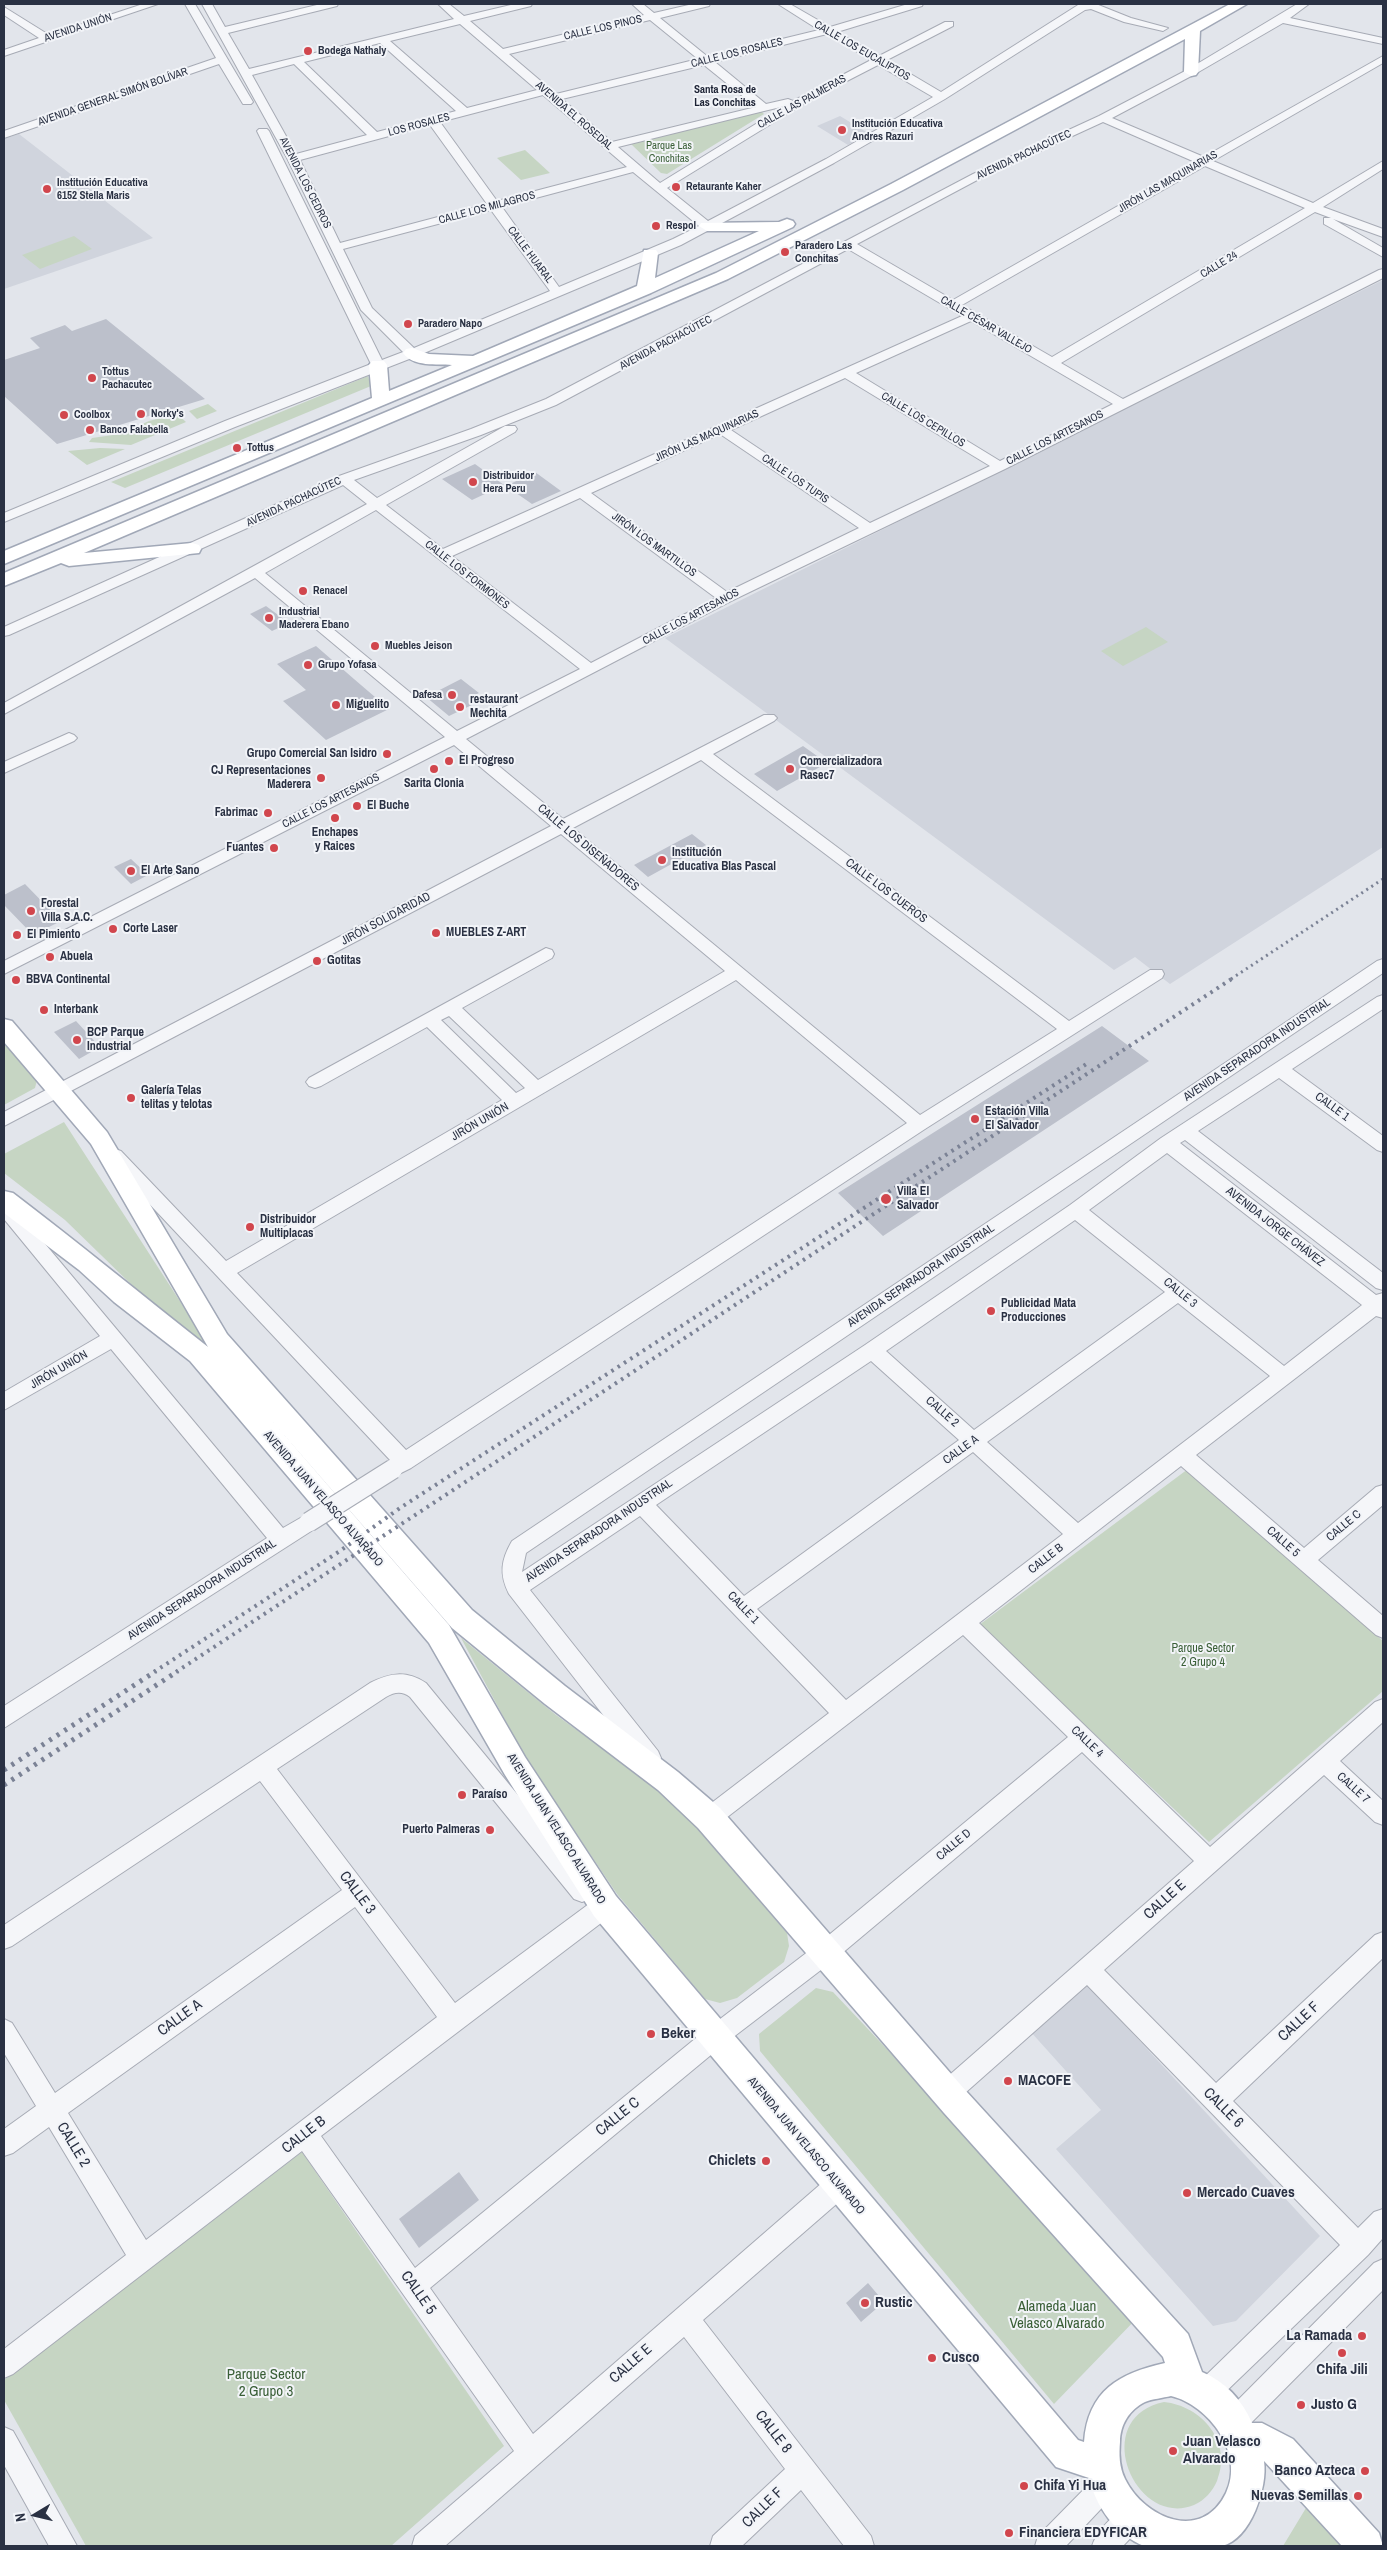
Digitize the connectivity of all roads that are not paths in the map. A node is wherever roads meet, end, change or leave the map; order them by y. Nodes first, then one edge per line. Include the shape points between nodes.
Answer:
1 (153, 4) edge
2 (190, 4) edge
3 (207, 4) edge
4 (334, 4) edge
5 (443, 4) edge
6 (527, 4) edge
7 (637, 4) edge
8 (705, 4) edge
9 (783, 4) edge
10 (878, 4) edge
11 (918, 4) edge
12 (1210, 4) edge
13 (1240, 4) edge
14 (1304, 4) edge
15 (4, 10) edge
16 (892, 12) junction
17 (652, 16) junction
18 (461, 19) junction
19 (1281, 20) junction
20 (949, 24) dead end
21 (1164, 28) junction
22 (1193, 28) junction
23 (222, 31) junction
24 (828, 31) junction
25 (47, 38) junction
26 (382, 39) junction
27 (1383, 41) edge
28 (4, 53) edge
29 (501, 53) junction
30 (222, 59) junction
31 (1383, 59) edge
32 (878, 60) junction
33 (297, 61) junction
34 (706, 61) junction
35 (1191, 72) junction
36 (246, 73) junction
37 (549, 94) junction
38 (1034, 95) dead end
39 (941, 97) junction
40 (806, 98) junction
41 (764, 108) junction
42 (464, 112) junction
43 (1103, 118) junction
44 (257, 119) joint
45 (433, 121) junction
46 (4, 135) edge
47 (375, 136) junction
48 (610, 146) junction
49 (934, 148) dead end
50 (953, 156) junction
51 (293, 158) junction
52 (1204, 162) junction
53 (1383, 164) edge
54 (636, 168) junction
55 (659, 188) junction
56 (494, 206) junction
57 (1314, 208) junction
58 (803, 216) dead end
59 (707, 226) junction
60 (784, 226) junction
61 (1383, 233) edge
62 (850, 245) junction
63 (338, 247) junction
64 (650, 253) junction
65 (1383, 253) edge
66 (1383, 273) edge
67 (645, 290) junction
68 (557, 292) junction
69 (953, 305) junction
70 (972, 316) junction
71 (395, 338) junction
72 (527, 339) junction
73 (369, 347) junction
74 (546, 352) junction
75 (412, 353) junction
76 (479, 360) junction
77 (1052, 363) junction
78 (378, 365) junction
79 (846, 373) junction
80 (381, 400) junction
81 (551, 402) junction
82 (1122, 404) junction
83 (722, 429) junction
84 (1000, 466) junction
85 (344, 479) junction
86 (581, 492) junction
87 (376, 504) junction
88 (4, 518) edge
89 (868, 528) junction
90 (192, 549) junction
91 (442, 555) junction
92 (4, 558) edge
93 (47, 562) junction
94 (256, 572) junction
95 (4, 580) edge
96 (726, 598) junction
97 (4, 632) edge
98 (590, 670) junction
99 (4, 709) edge
100 (769, 718) dead end
101 (69, 738) dead end
102 (456, 738) junction
103 (702, 753) junction
104 (4, 768) edge
105 (562, 827) junction
106 (546, 954) dead end
107 (1383, 965) edge
108 (4, 968) edge
109 (737, 972) junction
110 (1156, 974) dead end
111 (1383, 1000) edge
112 (450, 1007) junction
113 (429, 1019) junction
114 (4, 1027) edge
115 (1070, 1030) junction
116 (1280, 1069) junction
117 (315, 1082) dead end
118 (537, 1089) junction
119 (59, 1091) junction
120 (515, 1102) junction
121 (4, 1120) edge
122 (919, 1124) junction
123 (1186, 1131) junction
124 (99, 1138) junction
125 (1167, 1143) junction
126 (1383, 1145) edge
127 (4, 1200) edge
128 (4, 1207) edge
129 (1076, 1210) junction
130 (224, 1271) junction
131 (1383, 1283) edge
132 (1179, 1292) junction
133 (1381, 1305) edge
134 (113, 1338) junction
135 (872, 1350) junction
136 (1284, 1377) junction
137 (4, 1402) edge
138 (974, 1441) junction
139 (1182, 1455) junction
140 (399, 1466) junction
141 (1383, 1492) edge
142 (641, 1502) junction
143 (1078, 1535) junction
144 (281, 1540) junction
145 (1304, 1560) junction
146 (516, 1588) junction
147 (743, 1608) junction
148 (964, 1622) junction
149 (1383, 1629) edge
150 (401, 1682) joint
151 (1383, 1709) edge
152 (845, 1714) junction
153 (4, 1718) edge
154 (1083, 1738) junction
155 (1324, 1761) junction
156 (262, 1766) junction
157 (668, 1781) junction
158 (1383, 1815) edge
159 (709, 1818) junction
160 (1209, 1861) junction
161 (356, 1892) junction
162 (602, 1908) junction
163 (4, 1938) edge
164 (1383, 1943) edge
165 (826, 1952) junction
166 (1088, 1970) junction
167 (453, 2019) junction
168 (4, 2031) edge
169 (715, 2037) junction
170 (947, 2093) junction
171 (1216, 2100) junction
172 (52, 2110) junction
173 (305, 2134) junction
174 (4, 2144) edge
175 (839, 2185) junction
176 (1383, 2221) edge
177 (1359, 2246) junction
178 (142, 2258) junction
179 (1383, 2272) edge
180 (412, 2286) junction
181 (685, 2317) junction
182 (4, 2366) edge
183 (1198, 2388) junction
184 (1238, 2431) junction
185 (4, 2440) edge
186 (531, 2453) junction
187 (803, 2470) junction
188 (1104, 2474) junction
189 (1145, 2532) edge
190 (64, 2546) edge
191 (425, 2546) edge
192 (722, 2546) edge
193 (861, 2546) edge
194 (1048, 2546) edge
195 (1106, 2546) edge
196 (1366, 2546) edge

1 - 25 street, AVENIDA UNIÓN via 109,14
2 - 30 street, AVENIDA LOS CEDROS
3 - 23 street, AVENIDA LOS CEDROS
4 - 23 street
5 - 18 street, AVENIDA EL ROSEDAL
6 - 18 street
7 - 17 street
8 - 17 street, CALLE LOS PINOS
9 - 24 street, CALLE LOS EUCALIPTOS
10 - 16 street
11 - 16 street, CALLE LOS ROSALES
12 - 21 main road
13 - 22 main road
14 - 19 street, AVENIDA PACHACÚTEC
15 - 25 street
16 - 24 street, CALLE LOS ROSALES
17 - 29 street, CALLE LOS PINOS
17 - 34 street
18 - 26 street
18 - 29 street, AVENIDA EL ROSEDAL
19 - 27 street
19 - 35 street, AVENIDA PACHACÚTEC
20 - 32 street, CALLE LAS PALMERAS
21 - 38 main road
21 - 39 street via 1082,6
22 - 35 main road
22 - 50 main road
23 - 36 street, AVENIDA LOS CEDROS
24 - 32 street, CALLE LOS EUCALIPTOS
24 - 34 street, CALLE LOS ROSALES
25 - 28 street, AVENIDA UNIÓN
26 - 33 street
26 - 42 street
29 - 37 street, AVENIDA EL ROSEDAL
30 - 44 street, AVENIDA LOS CEDROS
30 - 46 street, AVENIDA GENERAL SIMÓN BOLÍVAR
31 - 52 street, JIRÓN LAS MAQUINARIAS
32 - 39 street, CALLE LOS EUCALIPTOS
32 - 40 street, CALLE LAS PALMERAS
33 - 36 street
33 - 47 street
34 - 37 street, CALLE LOS ROSALES
34 - 41 street
35 - 43 street, AVENIDA PACHACÚTEC
36 - 51 street, AVENIDA LOS CEDROS
37 - 42 street, LOS ROSALES
37 - 48 street, AVENIDA EL ROSEDAL
39 - 59 street
40 - 41 street
40 - 55 street, CALLE LAS PALMERAS
41 - 48 street
42 - 45 street, LOS ROSALES
43 - 52 street
43 - 62 street, AVENIDA PACHACÚTEC via 977,176
44 - 73 street, AVENIDA LOS CEDROS
45 - 47 street, LOS ROSALES
45 - 56 street, CALLE HUARAL
47 - 51 street, LOS ROSALES
48 - 54 street, AVENIDA EL ROSEDAL
49 - 50 main road
50 - 74 main road via 722,276
51 - 63 street, AVENIDA LOS CEDROS
52 - 57 street
52 - 69 street, JIRÓN LAS MAQUINARIAS
53 - 57 street, CALLE 24
54 - 55 street, AVENIDA EL ROSEDAL
54 - 56 street, CALLE LOS MILAGROS
55 - 59 street, AVENIDA EL ROSEDAL
56 - 63 street, CALLE LOS MILAGROS
56 - 68 street, CALLE HUARAL
57 - 61 street
57 - 65 street via 1332,225
57 - 77 street, CALLE 24
58 - 60 main road
59 - 60 main road
59 - 64 street
60 - 67 main road
62 - 69 street, CALLE CÉSAR VALLEJO
62 - 81 street, AVENIDA PACHACÚTEC
63 - 71 street, AVENIDA LOS CEDROS via 366,310
64 - 67 main road
64 - 68 street
66 - 82 street, CALLE LOS ARTESANOS
67 - 72 main road
68 - 75 street
69 - 70 street, CALLE CÉSAR VALLEJO
70 - 77 street, CALLE CÉSAR VALLEJO
70 - 79 street, JIRÓN LAS MAQUINARIAS
71 - 73 street
71 - 75 street, AVENIDA LOS CEDROS
72 - 74 main road
72 - 76 main road
73 - 78 street, AVENIDA LOS CEDROS
74 - 93 main road
75 - 76 main road via 426,358
75 - 78 street
76 - 80 main road
77 - 82 street, CALLE CÉSAR VALLEJO
78 - 80 main road
78 - 88 street
79 - 83 street, JIRÓN LAS MAQUINARIAS
79 - 84 street, CALLE LOS CEPILLOS
80 - 92 main road
81 - 85 street, AVENIDA PACHACÚTEC
81 - 87 street via 527,422
82 - 84 street, CALLE LOS ARTESANOS
83 - 86 street, JIRÓN LAS MAQUINARIAS
83 - 89 street, CALLE LOS TUPIS
84 - 89 street, CALLE LOS ARTESANOS
85 - 87 street, CALLE LOS FORMONES
85 - 90 street, AVENIDA PACHACÚTEC
86 - 91 street, JIRÓN LAS MAQUINARIAS
86 - 96 street, JIRÓN LOS MARTILLOS
87 - 91 street, CALLE LOS FORMONES
87 - 94 street
89 - 96 street, CALLE LOS ARTESANOS
90 - 93 main road
90 - 97 street, AVENIDA PACHACÚTEC
91 - 98 street, CALLE LOS FORMONES
93 - 95 main road
94 - 99 street
94 - 102 street, CALLE LOS DISEÑADORES
96 - 98 street, CALLE LOS ARTESANOS
98 - 102 street, CALLE LOS ARTESANOS
100 - 103 street, JIRÓN SOLIDARIDAD
101 - 104 street
102 - 105 street, CALLE LOS DISEÑADORES
102 - 108 street, CALLE LOS ARTESANOS
103 - 105 street, JIRÓN SOLIDARIDAD
103 - 115 street, CALLE LOS CUEROS
105 - 109 street, CALLE LOS DISEÑADORES
105 - 119 street, JIRÓN SOLIDARIDAD
106 - 112 street
107 - 146 street, AVENIDA SEPARADORA INDUSTRIAL via 519,1547 511,1568
109 - 118 street, JIRÓN UNIÓN
109 - 122 street, CALLE LOS DISEÑADORES
110 - 115 street, AVENIDA SEPARADORA INDUSTRIAL
111 - 116 street, AVENIDA SEPARADORA INDUSTRIAL
112 - 113 street
112 - 118 street
113 - 117 street
113 - 120 street
114 - 119 main road, AVENIDA JUAN VELASCO ALVARADO
115 - 122 street, AVENIDA SEPARADORA INDUSTRIAL
116 - 123 street, AVENIDA SEPARADORA INDUSTRIAL
116 - 126 street, CALLE 1
118 - 120 street, JIRÓN UNIÓN
119 - 121 street, JIRÓN SOLIDARIDAD
119 - 124 main road, AVENIDA JUAN VELASCO ALVARADO
120 - 130 street, JIRÓN UNIÓN
122 - 140 street, AVENIDA SEPARADORA INDUSTRIAL
123 - 125 street, AVENIDA SEPARADORA INDUSTRIAL
123 - 131 street, AVENIDA JORGE CHÁVEZ
124 - 130 street, AVENIDA JUAN VELASCO ALVARADO
124 - 157 main road, AVENIDA JUAN VELASCO ALVARADO via 218,1341 462,1619 555,1696
125 - 129 street, AVENIDA SEPARADORA INDUSTRIAL
125 - 133 street, AVENIDA JORGE CHÁVEZ
127 - 162 main road, AVENIDA JUAN VELASCO ALVARADO via 88,1263 198,1354 439,1634
128 - 134 street
129 - 132 street, CALLE 3
129 - 135 street, AVENIDA SEPARADORA INDUSTRIAL
130 - 140 street, AVENIDA JUAN VELASCO ALVARADO
132 - 136 street, CALLE 3
132 - 138 street, CALLE A
133 - 136 street, CALLE B
134 - 137 street, JIRÓN UNIÓN
134 - 144 street
135 - 138 street, CALLE 2
135 - 142 street, AVENIDA SEPARADORA INDUSTRIAL
136 - 139 street, CALLE B
138 - 143 street, CALLE 2
138 - 147 street, CALLE A
139 - 143 street, CALLE B
139 - 145 street, CALLE 5
140 - 144 street, AVENIDA SEPARADORA INDUSTRIAL, bridge
141 - 145 street, CALLE C
142 - 146 street, AVENIDA SEPARADORA INDUSTRIAL
142 - 147 street, CALLE 1
143 - 148 street, CALLE B
144 - 153 street, AVENIDA SEPARADORA INDUSTRIAL
145 - 149 street, CALLE 5
146 - 157 street, AVENIDA JUAN VELASCO ALVARADO
147 - 152 street, CALLE 1
148 - 152 street, CALLE B
148 - 154 street, CALLE 4
150 - 156 street via 378,1690
150 - 162 street, AVENIDA JUAN VELASCO ALVARADO via 418,1690
151 - 155 street, CALLE E
152 - 159 street, CALLE B
154 - 160 street, CALLE 4
154 - 165 street, CALLE D
155 - 158 street, CALLE 7
155 - 160 street, CALLE E
156 - 161 street, CALLE 3
156 - 163 street
157 - 159 main road, AVENIDA JUAN VELASCO ALVARADO
159 - 165 main road, AVENIDA JUAN VELASCO ALVARADO
160 - 166 street, CALLE E
161 - 167 street, CALLE 3
161 - 172 street, CALLE A
162 - 167 street, CALLE B
162 - 169 main road, AVENIDA JUAN VELASCO ALVARADO
164 - 171 street, CALLE F
165 - 169 street, CALLE C
165 - 170 main road, AVENIDA JUAN VELASCO ALVARADO
166 - 170 street, CALLE E
166 - 171 street, CALLE 6
167 - 173 street, CALLE B
168 - 172 street, CALLE 2
169 - 175 main road, AVENIDA JUAN VELASCO ALVARADO
169 - 180 street, CALLE C
170 - 183 main road, AVENIDA JUAN VELASCO ALVARADO via 1176,2346
171 - 177 street, CALLE 6
172 - 174 street, CALLE A
172 - 178 street, CALLE 2
173 - 178 street, CALLE B
173 - 180 street, CALLE 5
175 - 181 street, CALLE E
175 - 188 main road, AVENIDA JUAN VELASCO ALVARADO via 1068,2455
176 - 177 street
177 - 183 street
178 - 182 street, CALLE B
179 - 184 street
180 - 186 street, CALLE 5
181 - 186 street, CALLE E
181 - 187 street, CALLE 8
183 - 184 main road via 1222,2406
183 - 188 main road via 1171,2379 1154,2380 1137,2385 1122,2395 1104,2425 1100,2444
184 - 189 main road via 1247,2460 1246,2480 1242,2500 1233,2515 1203,2537 1166,2538
184 - 196 main road via 1281,2450
185 - 190 street
186 - 191 street, CALLE E
187 - 192 street, CALLE F
187 - 193 street, CALLE 8
188 - 189 main road via 1118,2503
188 - 194 street
189 - 195 street

